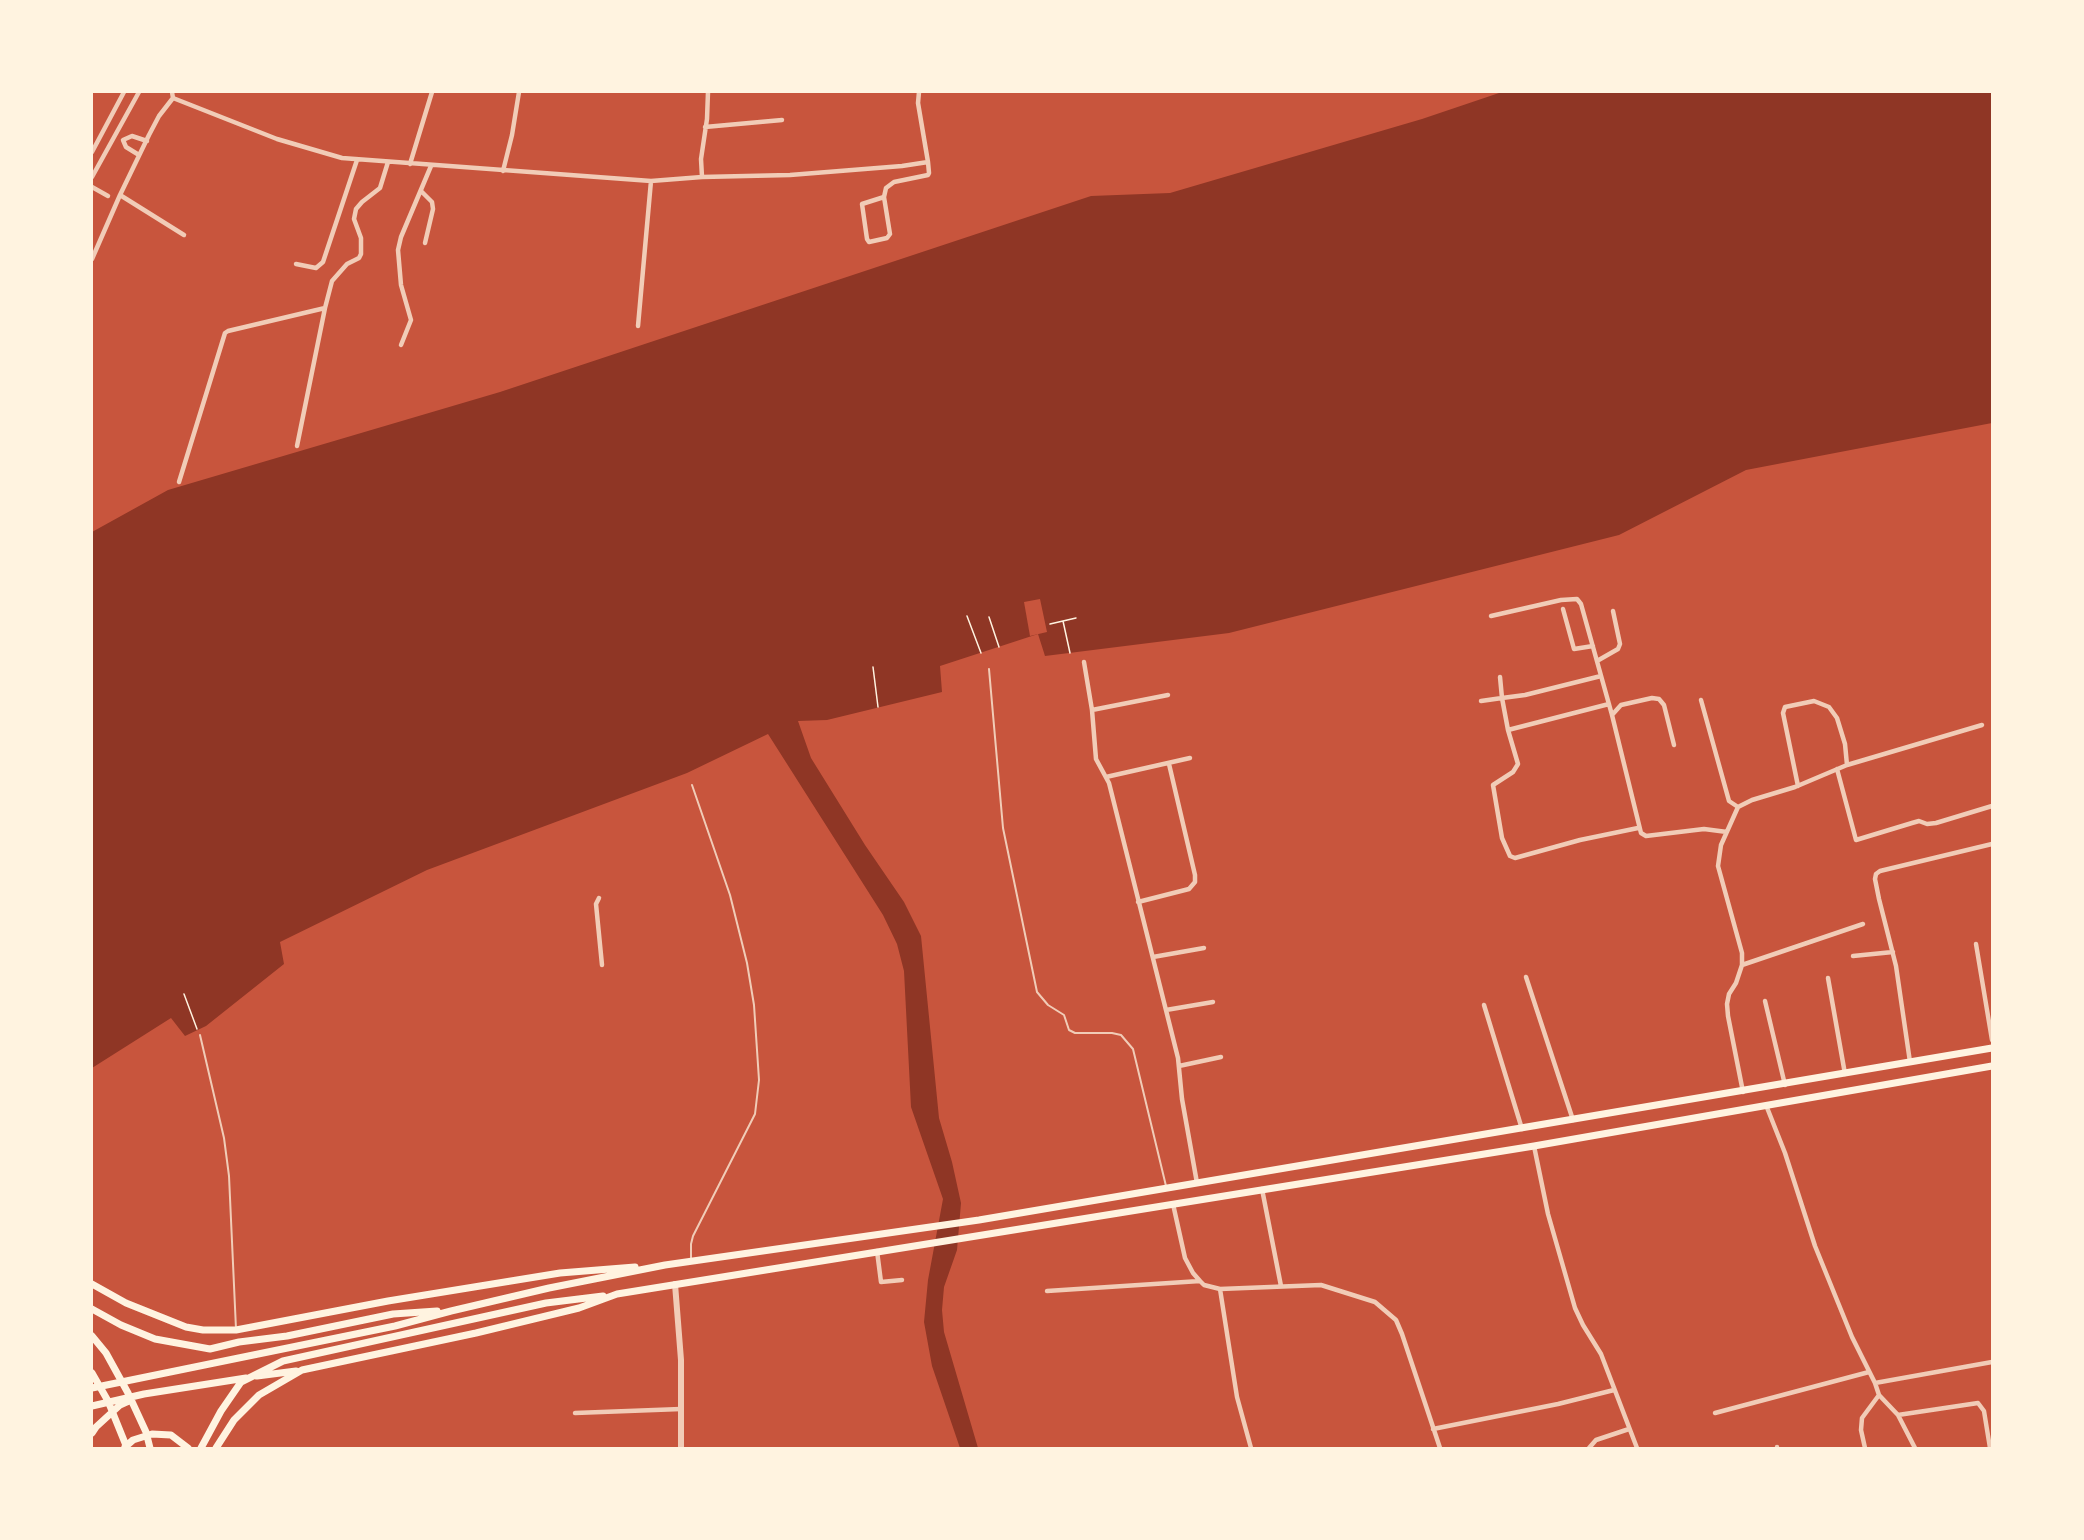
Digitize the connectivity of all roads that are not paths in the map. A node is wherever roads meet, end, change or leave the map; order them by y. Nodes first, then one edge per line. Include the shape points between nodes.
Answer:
1 (124, 92) edge
2 (139, 92) edge
3 (172, 92) edge
4 (432, 92) edge
5 (519, 92) edge
6 (708, 92) edge
7 (919, 92) edge
8 (173, 98) junction
9 (782, 120) dead end
10 (705, 127) junction
11 (115, 136) junction
12 (123, 140) junction
13 (147, 141) junction
14 (92, 152) edge
15 (140, 155) junction
16 (357, 160) junction
17 (388, 162) junction
18 (925, 162) junction
19 (410, 164) junction
20 (431, 165) junction
21 (503, 171) junction
22 (92, 177) edge
23 (702, 177) junction
24 (651, 181) junction
25 (92, 187) edge
26 (421, 191) junction
27 (120, 195) junction
28 (108, 196) dead end
29 (884, 197) junction
30 (184, 235) dead end
31 (425, 243) dead end
32 (92, 259) edge
33 (296, 264) dead end
34 (325, 308) junction
35 (638, 326) dead end
36 (401, 345) dead end
37 (297, 446) dead end
38 (179, 482) dead end
39 (1563, 609) dead end
40 (1613, 611) dead end
41 (1491, 616) dead end
42 (1593, 646) junction
43 (1597, 661) junction
44 (1084, 662) dead end
45 (989, 669) dead end
46 (1601, 675) junction
47 (1500, 676) dead end
48 (1168, 695) dead end
49 (1502, 698) junction
50 (1481, 700) dead end
51 (1701, 700) dead end
52 (1609, 704) junction
53 (1092, 710) junction
54 (1612, 715) junction
55 (1982, 725) dead end
56 (1508, 730) junction
57 (1674, 745) dead end
58 (1190, 759) dead end
59 (1169, 764) junction
60 (1847, 765) junction
61 (1837, 769) junction
62 (1106, 777) junction
63 (692, 785) dead end
64 (1798, 786) junction
65 (1992, 806) edge
66 (1737, 807) junction
67 (1638, 828) junction
68 (1727, 832) junction
69 (1992, 844) edge
70 (599, 898) dead end
71 (1138, 902) junction
72 (1863, 924) dead end
73 (1976, 944) dead end
74 (1204, 948) dead end
75 (1893, 952) junction
76 (1853, 956) dead end
77 (1153, 957) junction
78 (602, 965) dead end
79 (1742, 965) junction
80 (1526, 977) dead end
81 (1828, 978) dead end
82 (1766, 1001) dead end
83 (1213, 1002) dead end
84 (1484, 1005) dead end
85 (1166, 1010) junction
86 (200, 1035) road end
87 (1992, 1040) edge
88 (1992, 1048) edge
89 (1221, 1057) dead end
90 (1910, 1062) junction
91 (1179, 1066) junction
92 (1992, 1066) edge
93 (1845, 1074) junction
94 (1785, 1084) junction
95 (1743, 1092) junction
96 (1766, 1105) junction
97 (1573, 1120) junction
98 (1522, 1129) junction
99 (1534, 1146) junction
100 (1197, 1183) junction
101 (1167, 1188) junction
102 (1262, 1190) junction
103 (1173, 1204) junction
104 (877, 1251) junction
105 (691, 1261) junction
106 (665, 1265) junction
107 (902, 1280) dead end
108 (1200, 1281) junction
109 (92, 1284) edge
110 (675, 1284) junction
111 (1281, 1286) junction
112 (1220, 1289) junction
113 (1047, 1291) dead end
114 (617, 1294) junction
115 (92, 1308) edge
116 (451, 1311) junction
117 (236, 1330) junction
118 (92, 1336) edge
119 (1992, 1362) edge
120 (302, 1370) junction
121 (1869, 1372) junction
122 (92, 1374) edge
123 (1875, 1383) junction
124 (92, 1388) edge
125 (1614, 1390) junction
126 (144, 1394) junction
127 (1879, 1395) junction
128 (92, 1406) edge
129 (681, 1409) junction
130 (575, 1413) dead end
131 (1715, 1413) dead end
132 (1898, 1415) junction
133 (1433, 1429) junction
134 (1629, 1429) junction
135 (92, 1433) edge
136 (125, 1449) edge
137 (150, 1449) edge
138 (188, 1449) edge
139 (201, 1449) edge
140 (216, 1449) edge
141 (681, 1449) edge
142 (1251, 1449) edge
143 (1440, 1449) edge
144 (1590, 1449) edge
145 (1637, 1449) edge
146 (1865, 1449) edge
147 (1915, 1449) edge
148 (1990, 1449) edge

1 - 14 street
2 - 11 street
3 - 8 street
4 - 19 street
5 - 21 street
6 - 10 street
7 - 18 street
8 - 13 street
8 - 16 street via 277,139
9 - 10 street
10 - 23 street
11 - 12 street
11 - 22 street
12 - 13 street via 132,136
12 - 15 street via 126,147
13 - 15 street
15 - 27 street
16 - 17 street
16 - 33 street via 323,262 316,268
17 - 19 street
17 - 34 street via 380,188 356,209 354,219 361,238 361,255 332,281
18 - 23 street via 790,175
18 - 29 street via 928,175 894,182 886,188
19 - 20 street
20 - 21 street
20 - 26 street
21 - 24 street
23 - 24 street
24 - 35 street
25 - 28 street
26 - 31 street via 432,202 433,209
26 - 36 street via 398,250 401,285 411,320
27 - 30 street
27 - 32 street
29 - 29 street via 890,234 869,242 862,204
34 - 37 street
34 - 38 street via 225,333
39 - 42 street via 1574,649
40 - 43 street via 1620,644
41 - 42 street via 1576,599 1581,604
42 - 43 street
43 - 46 street
44 - 53 street
45 - 101 lane via 1003,828 1037,992 1064,1015 1069,1029 1075,1033 1121,1035 1133,1049
46 - 49 street
46 - 52 street
47 - 49 street
48 - 53 street
49 - 50 street
49 - 56 street
51 - 66 street via 1729,801
52 - 54 street
52 - 56 street
53 - 62 street via 1096,759
54 - 57 street via 1621,705 1659,699
54 - 67 street
55 - 60 street
56 - 67 street via 1518,764 1493,785 1493,790 1502,838 1510,856 1515,858
58 - 59 street
59 - 62 street
59 - 71 street via 1195,882 1189,890
60 - 61 street
60 - 64 street via 1837,718 1829,707 1814,701 1785,707
61 - 64 street
61 - 65 street via 1856,840 1919,821 1931,824
62 - 71 street
63 - 105 lane via 730,895 747,963 759,1080 755,1114 693,1236
64 - 66 street
66 - 68 street
67 - 68 street via 1646,836 1704,829
68 - 79 street via 1718,866 1743,953
69 - 75 street via 1876,874
70 - 78 street via 596,904
71 - 77 street
72 - 79 street
73 - 87 street
74 - 77 street
75 - 76 street
75 - 90 street
77 - 85 street
79 - 95 street via 1729,994 1727,1010
80 - 97 street
81 - 93 street
82 - 94 street
83 - 85 street
84 - 98 street
85 - 91 street
86 - 117 lane via 228,1167
88 - 90 main road
89 - 91 street
90 - 93 main road
91 - 100 street
92 - 96 main road
93 - 94 main road
94 - 95 main road
95 - 97 main road
96 - 99 main road
96 - 121 street via 1815,1246
97 - 98 main road
98 - 100 main road
99 - 102 main road
99 - 125 street via 1548,1214 1575,1308 1598,1347
100 - 101 main road
101 - 105 main road via 916,1230
102 - 103 main road
102 - 111 street
103 - 104 main road
103 - 108 street via 1185,1258
104 - 107 street via 881,1282
104 - 110 main road
105 - 106 main road
106 - 116 main road
106 - 117 main road via 560,1273
108 - 112 street
108 - 113 street
109 - 117 main road via 126,1303 186,1327
110 - 114 main road
110 - 129 street
111 - 112 street
111 - 133 street via 1321,1285 1375,1302 1389,1312 1402,1334
112 - 142 street via 1237,1397
114 - 120 main road via 579,1308 476,1333
114 - 139 main road via 546,1303 283,1361 241,1382
115 - 116 main road via 155,1339 210,1349 393,1314
116 - 124 main road
118 - 137 main road via 128,1393
119 - 123 street
120 - 126 main road
120 - 140 main road via 259,1395 234,1420
121 - 123 street
121 - 131 street
122 - 136 main road via 108,1401
123 - 127 street
125 - 133 street
125 - 134 street
126 - 128 main road
126 - 135 main road via 120,1405
127 - 132 street
127 - 146 street via 1860,1423
129 - 130 street
129 - 141 street
132 - 147 street
132 - 148 street via 1978,1403 1984,1411
133 - 143 street
134 - 144 street via 1596,1440
134 - 145 street
136 - 138 main road via 133,1440 152,1434 171,1435

